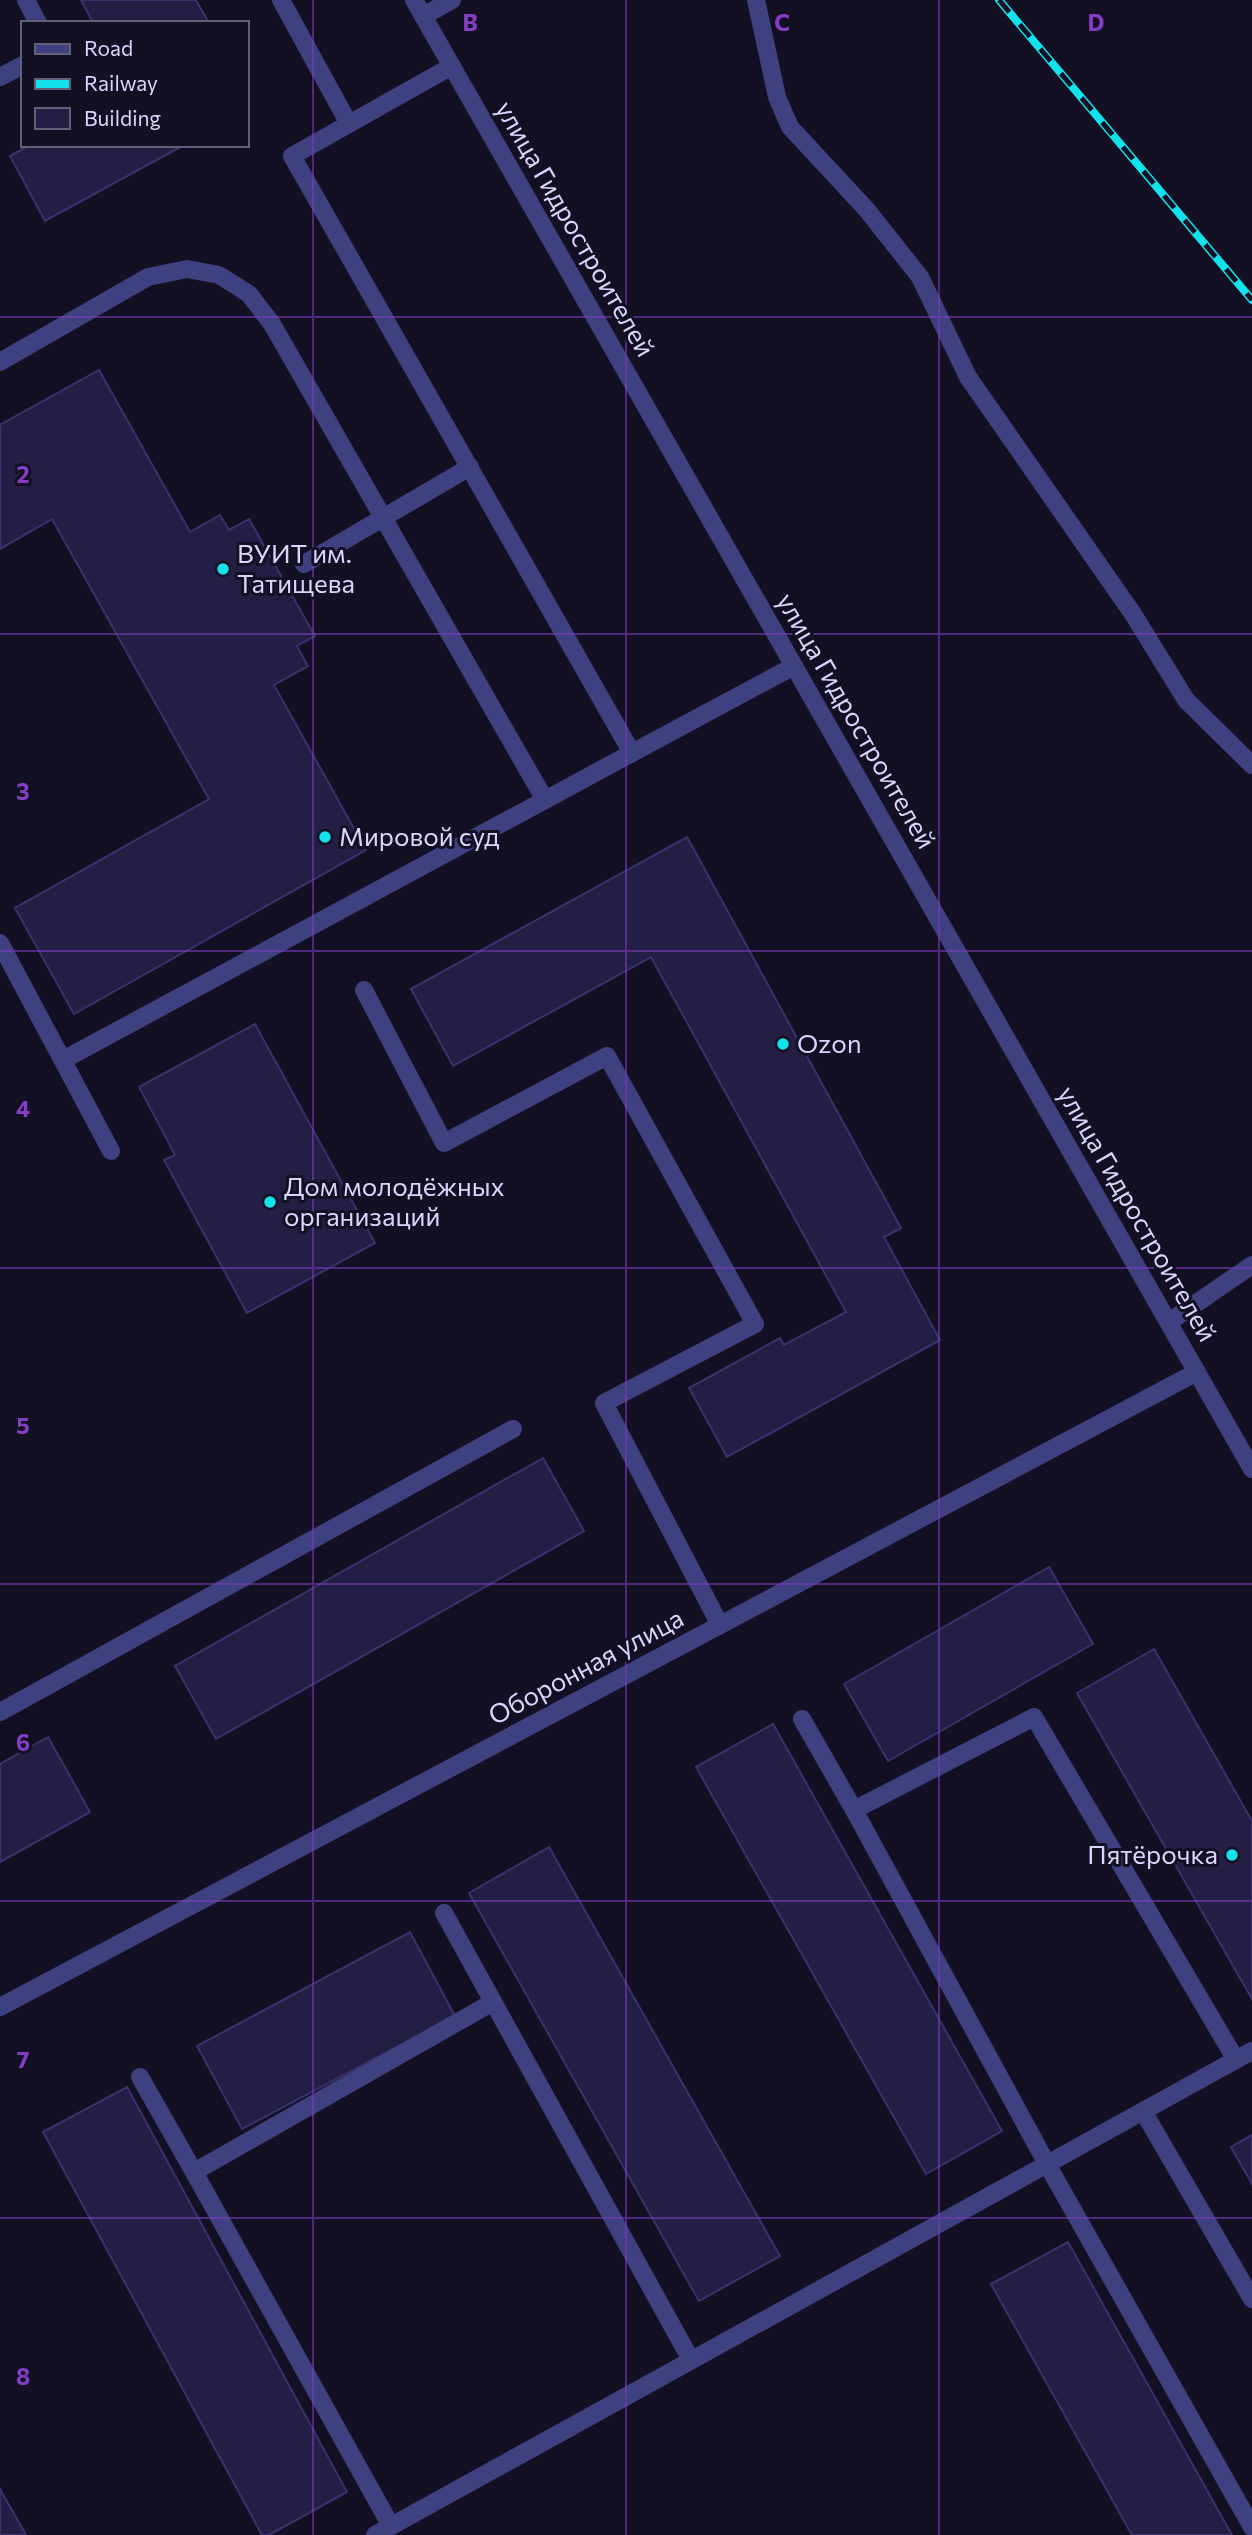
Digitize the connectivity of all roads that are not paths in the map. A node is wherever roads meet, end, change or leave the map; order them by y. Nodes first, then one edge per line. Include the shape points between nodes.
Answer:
1 (26, 0) edge
2 (281, 0) edge
3 (452, 0) edge
4 (756, 0) edge
5 (419, 8) edge
6 (37, 21) edge
7 (21, 66) edge
8 (452, 66) junction
9 (0, 77) edge
10 (349, 124) junction
11 (0, 362) edge
12 (470, 467) junction
13 (383, 517) junction
14 (304, 564) dead end
15 (794, 666) junction
16 (632, 753) junction
17 (1252, 765) edge
18 (545, 800) junction
19 (0, 943) edge
20 (364, 990) dead end
21 (63, 1060) junction
22 (111, 1151) dead end
23 (1252, 1265) edge
24 (1169, 1322) junction
25 (1197, 1372) junction
26 (513, 1429) dead end
27 (1252, 1469) edge
28 (720, 1625) junction
29 (0, 1712) edge
30 (802, 1719) dead end
31 (854, 1810) junction
32 (444, 1913) dead end
33 (493, 2002) junction
34 (0, 2007) edge
35 (1252, 2051) edge
36 (1236, 2060) junction
37 (140, 2077) dead end
38 (1143, 2111) junction
39 (1047, 2164) junction
40 (194, 2172) junction
41 (1252, 2300) edge
42 (691, 2360) junction
43 (1252, 2526) edge
44 (383, 2531) edge

1 - 6 street
2 - 10 street
3 - 5 street
4 - 17 street via 777,97 790,127 867,210 920,277 968,377 1133,614 1186,700
5 - 8 street, улица Гидростроителей
7 - 9 street
8 - 10 street
8 - 15 street, улица Гидростроителей
10 - 12 street via 292,156
11 - 13 street via 148,277 187,269 219,275 249,294 272,324
12 - 13 street
12 - 16 street
13 - 14 street
13 - 18 street
15 - 16 street
15 - 24 street, улица Гидростроителей
16 - 18 street
18 - 21 street
19 - 21 street
20 - 28 street via 444,1143 607,1056 755,1324 604,1403
21 - 22 street
23 - 24 street
24 - 25 street, улица Гидростроителей
25 - 27 street, улица Гидростроителей
25 - 28 street, Оборонная улица
26 - 29 street
28 - 34 street, Оборонная улица
30 - 31 street
31 - 36 street via 1034,1717
31 - 39 street
32 - 33 street
33 - 40 street
33 - 42 street
35 - 36 street
36 - 38 street
37 - 40 street
38 - 39 street
38 - 41 street
39 - 42 street
39 - 43 street
40 - 44 street
42 - 44 street

